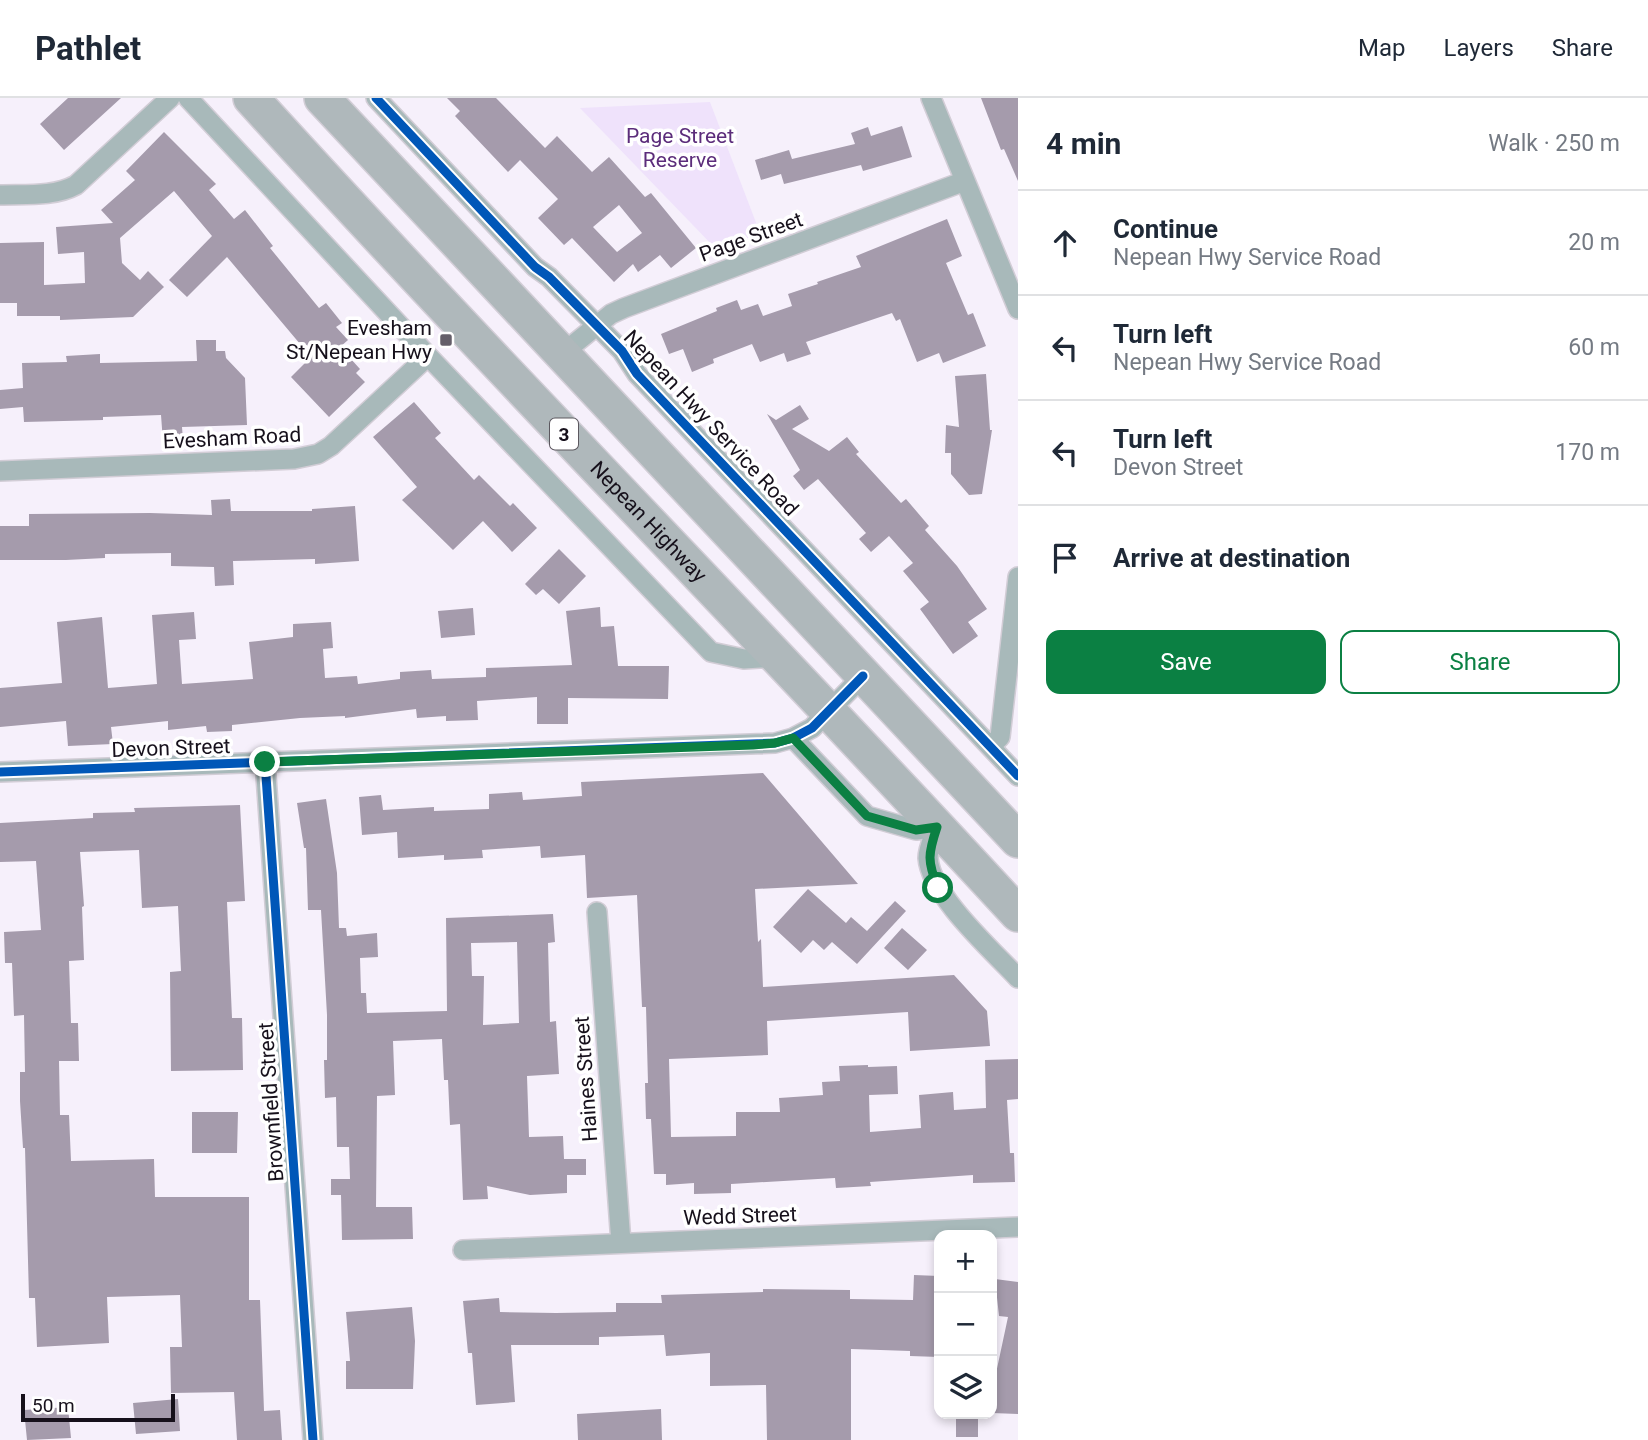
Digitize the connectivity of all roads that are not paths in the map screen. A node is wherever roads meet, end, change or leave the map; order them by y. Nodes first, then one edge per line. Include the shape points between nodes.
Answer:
1 (170, 98) edge
2 (188, 98) edge
3 (251, 98) edge
4 (322, 98) edge
5 (376, 98) edge
6 (931, 98) edge
7 (965, 181) junction
8 (0, 195) edge
9 (1018, 309) edge
10 (597, 326) junction
11 (563, 353) junction
12 (428, 356) junction
13 (0, 471) edge
14 (1018, 577) edge
15 (775, 657) junction
16 (863, 676) junction
17 (1012, 682) edge
18 (828, 711) junction
19 (793, 738) junction
20 (991, 746) junction
21 (265, 762) junction
22 (0, 772) edge
23 (1018, 776) edge
24 (937, 827) junction
25 (1018, 840) edge
26 (597, 912) dead end
27 (1018, 914) edge
28 (1018, 978) edge
29 (1018, 1227) edge
30 (621, 1244) junction
31 (463, 1250) dead end
32 (313, 1440) edge

1 - 8 street via 76,185 53,193
2 - 12 street
3 - 15 highway, Nepean Highway / 3
4 - 11 highway
5 - 10 street, Nepean Hwy Service Road
6 - 7 street
7 - 9 street
7 - 10 street, Page Street via 624,308
10 - 11 street, Page Street
10 - 20 street, Nepean Hwy Service Road via 637,374
11 - 16 highway
12 - 13 street, Evesham Road via 318,454 294,459
12 - 15 street via 710,652 744,660
14 - 17 street
15 - 18 highway, Nepean Highway / 3
16 - 18 street, Devon Street
16 - 25 highway
17 - 20 street via 1000,737
18 - 19 street, Devon Street via 812,728
18 - 24 highway, Nepean Highway / 3
19 - 21 street, Devon Street via 753,745
19 - 24 street via 867,816 916,830
20 - 23 street, Nepean Hwy Service Road
21 - 22 street, Devon Street
21 - 32 street, Brownfield Street
24 - 27 highway, Nepean Highway / 3
24 - 28 street via 928,860 938,888
26 - 30 street, Haines Street
29 - 30 street, Wedd Street
30 - 31 street, Wedd Street

